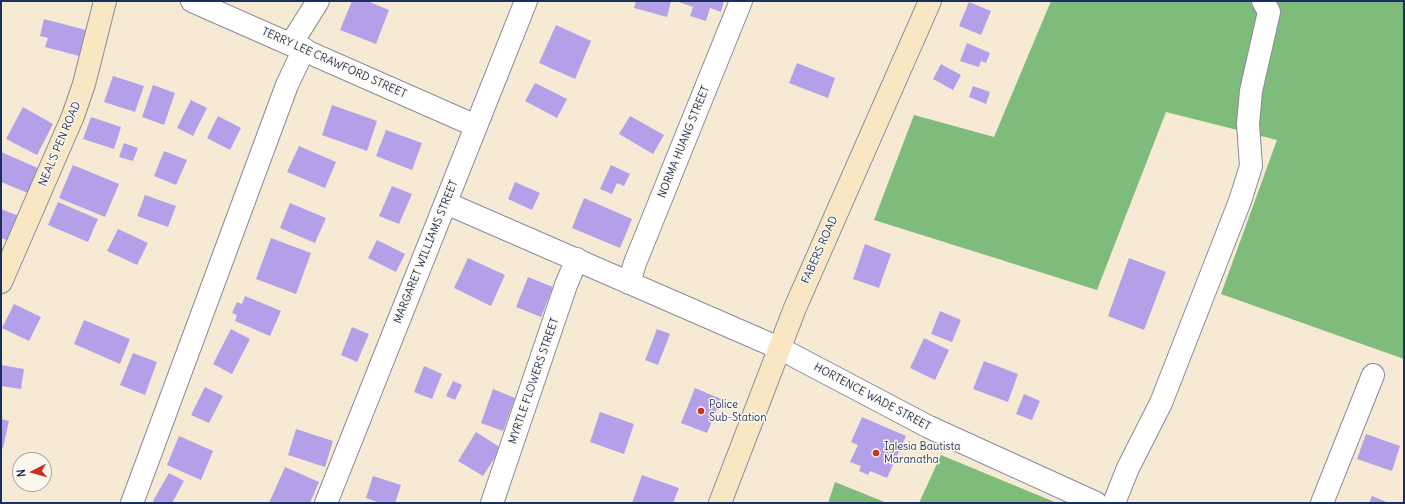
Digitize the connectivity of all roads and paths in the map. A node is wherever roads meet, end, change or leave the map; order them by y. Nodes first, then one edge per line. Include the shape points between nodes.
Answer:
1 (105, 1) edge
2 (192, 1) edge
3 (318, 1) edge
4 (526, 1) edge
5 (741, 1) edge
6 (930, 1) edge
7 (1263, 1) edge
8 (297, 46) junction
9 (476, 126) junction
10 (446, 203) junction
11 (576, 260) junction
12 (1, 282) edge
13 (629, 283) junction
14 (780, 348) junction
15 (1373, 375) dead end
16 (132, 503) edge
17 (326, 503) edge
18 (492, 503) edge
19 (720, 503) edge
20 (1096, 503) edge
21 (1114, 503) edge
22 (1322, 503) edge

1 - 12 main road, NEAL'S PEN ROAD via 84,84 73,116
2 - 8 street, TERRY LEE CRAWFORD STREET
3 - 8 street
4 - 9 street, MARGARET WILLIAMS STREET
5 - 13 street, NORMA HUANG STREET
6 - 14 main road, FABERS ROAD via 798,301
7 - 21 street via 1269,12 1251,98 1248,124 1251,166 1240,201 1161,403 1128,468
8 - 9 street, TERRY LEE CRAWFORD STREET
8 - 16 street via 287,84
9 - 10 street, MARGARET WILLIAMS STREET
10 - 11 street, HORTENCE WADE STREET
10 - 17 street, MARGARET WILLIAMS STREET
11 - 13 street, HORTENCE WADE STREET
11 - 18 street, MYRTLE FLOWERS STREET
13 - 14 street, HORTENCE WADE STREET
14 - 19 main road, FABERS ROAD
14 - 20 street, HORTENCE WADE STREET via 929,427
15 - 22 street

